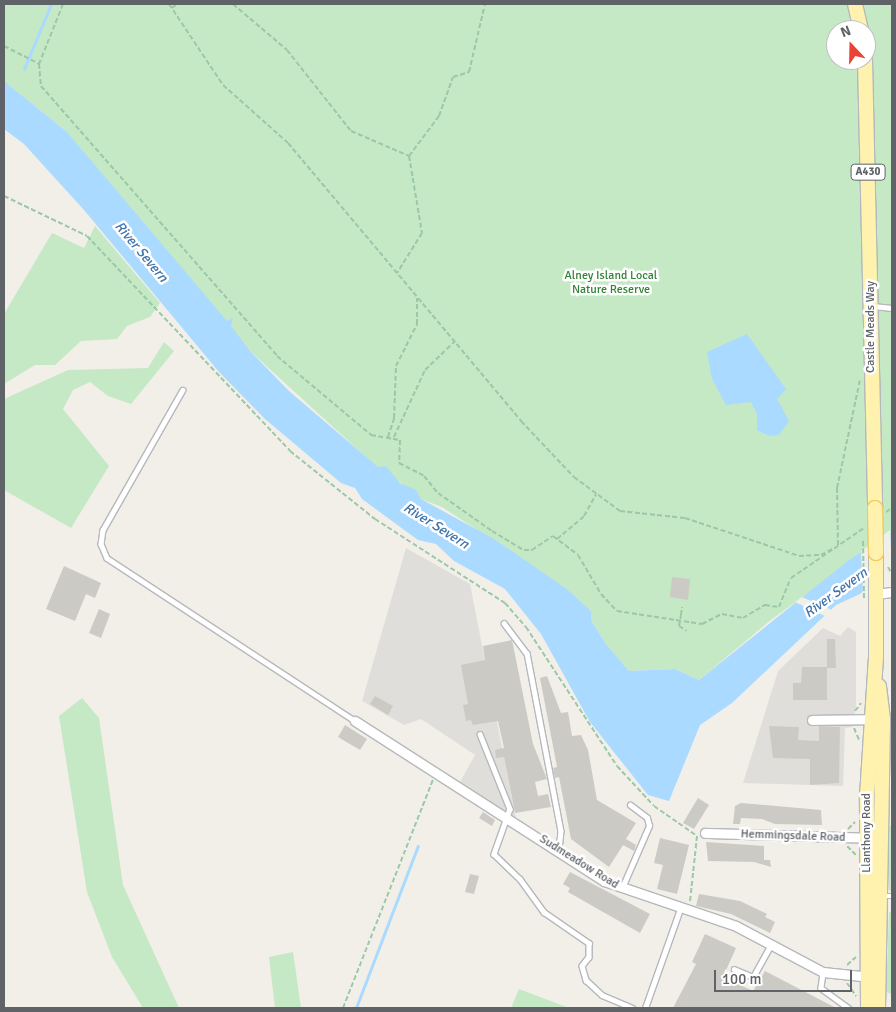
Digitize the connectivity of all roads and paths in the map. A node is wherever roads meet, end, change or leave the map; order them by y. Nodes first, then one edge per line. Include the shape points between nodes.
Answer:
1 (63, 4) edge
2 (169, 4) edge
3 (177, 4) edge
4 (233, 4) edge
5 (484, 4) edge
6 (855, 4) edge
7 (172, 8) junction
8 (859, 20) edge
9 (4, 46) edge
10 (40, 64) junction
11 (865, 70) edge
12 (409, 156) junction
13 (4, 196) edge
14 (397, 273) junction
15 (417, 298) junction
16 (872, 306) junction
17 (892, 308) edge
18 (454, 342) junction
19 (860, 383) dead end
20 (183, 390) dead end
21 (388, 436) junction
22 (394, 437) junction
23 (597, 494) junction
24 (863, 524) dead end
25 (557, 539) junction
26 (838, 546) junction
27 (892, 592) edge
28 (872, 595) junction
29 (682, 607) dead end
30 (504, 624) dead end
31 (687, 631) dead end
32 (876, 719) junction
33 (812, 720) dead end
34 (355, 722) joint
35 (480, 734) dead end
36 (436, 773) junction
37 (868, 778) junction
38 (886, 778) junction
39 (630, 805) dead end
40 (508, 817) junction
41 (705, 833) dead end
42 (867, 838) junction
43 (881, 838) junction
44 (559, 851) junction
45 (622, 889) junction
46 (886, 896) edge
47 (684, 910) junction
48 (770, 946) junction
49 (734, 969) dead end
50 (823, 972) junction
51 (874, 977) junction
52 (343, 1008) edge
53 (632, 1008) edge
54 (645, 1008) edge
55 (849, 1008) edge
56 (868, 1008) edge
57 (878, 1008) edge

1 - 10 path
2 - 7 path
3 - 7 path
4 - 12 path via 287,50 351,131
5 - 12 path via 469,72 453,77 439,116
6 - 8 main road
7 - 14 path via 223,85 288,143
9 - 10 path
10 - 21 path via 41,86 277,356 371,435
11 - 16 main road, Castle Meads Way / A430
12 - 14 path via 422,233
13 - 47 path via 87,236 290,451 375,519 505,603 526,627 617,766 654,806 697,836
14 - 15 path
15 - 18 path
15 - 21 path via 417,324 396,366 394,418
16 - 17 lane
16 - 28 main road, Castle Meads Way / A430, bridge via 875,508
18 - 22 path via 425,370
18 - 23 path via 553,457
19 - 26 path via 837,488
20 - 34 lane via 102,530 101,544 107,558
21 - 22 path
22 - 25 path via 400,440 399,463 424,476 434,483 438,494 524,550 532,550 553,536
23 - 25 path via 584,516
23 - 26 path via 620,511 685,518 799,556 821,555
24 - 28 path, bridge
25 - 26 path via 578,555 601,594 617,611 702,624 722,614 743,618 765,605 779,607 790,578
27 - 28 street
28 - 32 main road, Llanthony Road / A430
29 - 31 path, bridge via 679,626
30 - 44 lane via 527,653 561,830
32 - 33 street
32 - 37 main road, Llanthony Road
32 - 38 main road, Llanthony Road / A430
34 - 36 street, Sudmeadow Road
35 - 40 lane via 509,801
36 - 40 street, Sudmeadow Road
36 - 52 path
37 - 38 lane
37 - 42 main road, Llanthony Road
38 - 43 main road, Llanthony Road / A430
39 - 45 lane via 647,818 649,826
40 - 44 street, Sudmeadow Road
40 - 53 lane via 494,854 520,879 544,912 589,943 589,957 582,966 586,980 602,995
41 - 42 street, Hemmingsdale Road
42 - 43 street, Hemmingsdale Road
42 - 51 main road, Llanthony Road
43 - 46 main road, Llanthony Road / A430
44 - 45 street, Sudmeadow Road
45 - 47 street, Sudmeadow Road
46 - 51 main road, Llanthony Road / A430
47 - 48 street, Sudmeadow Road via 736,926
47 - 54 lane
48 - 49 lane via 753,978
48 - 50 street, Sudmeadow Road
50 - 51 street, Sudmeadow Road
50 - 55 lane via 821,988
51 - 56 main road, Llanthony Road
51 - 57 main road, Llanthony Road / A430

